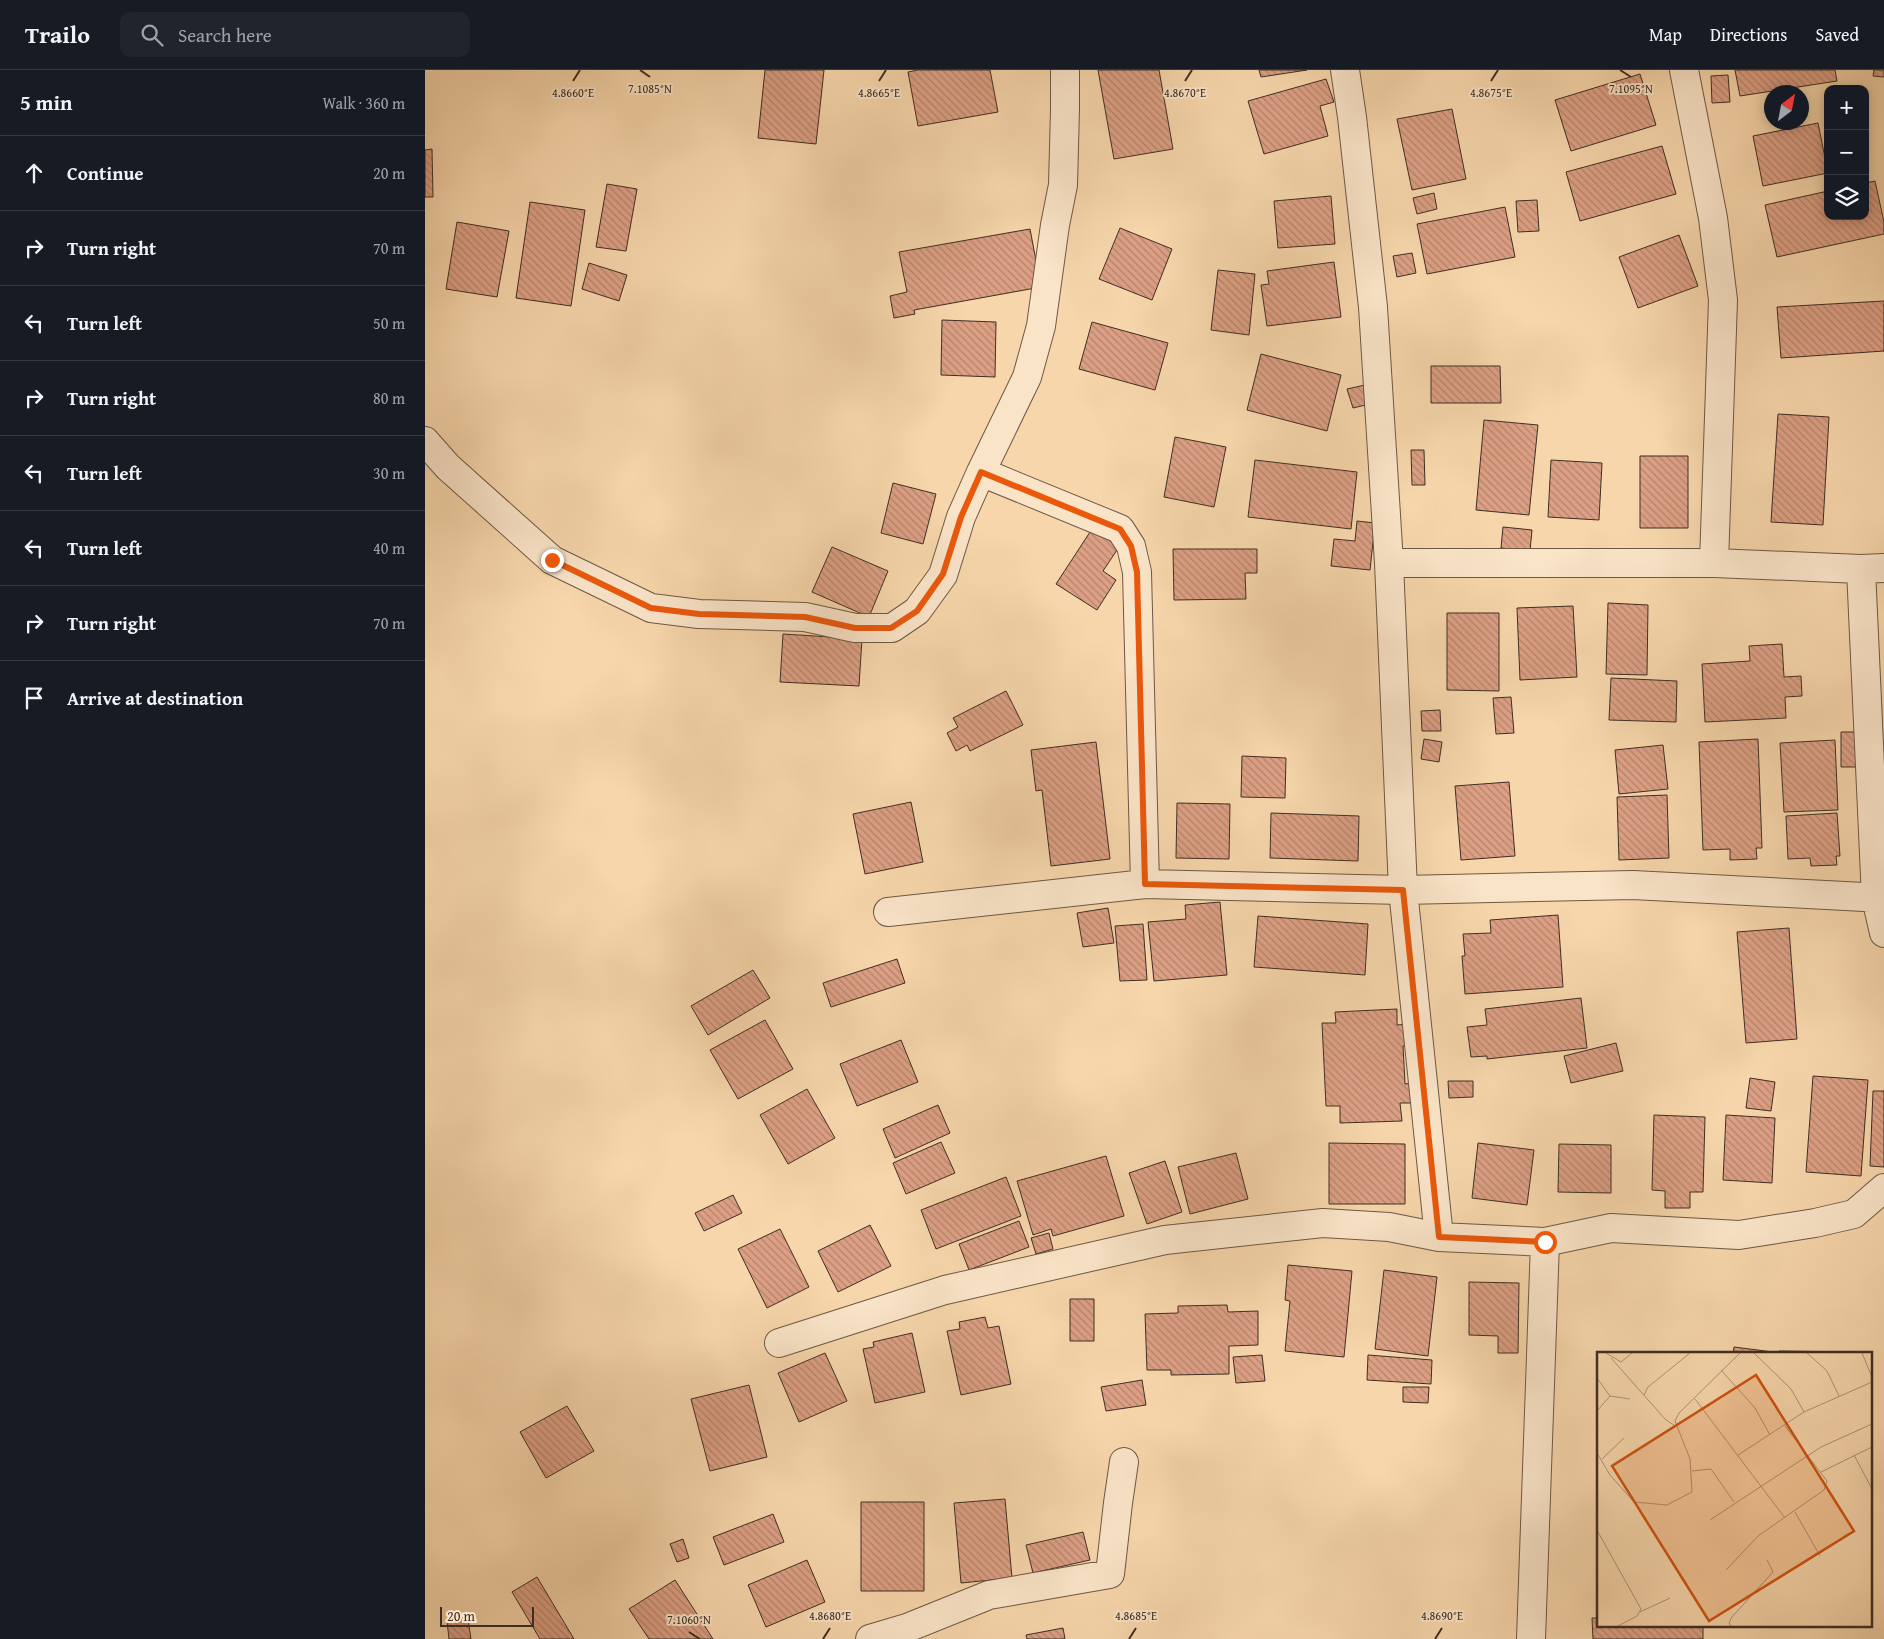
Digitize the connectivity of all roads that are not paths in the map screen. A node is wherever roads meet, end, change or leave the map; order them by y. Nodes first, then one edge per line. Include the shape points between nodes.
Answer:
1 (1345, 70) edge
2 (1684, 70) edge
3 (1064, 72) edge
4 (425, 441) edge
5 (981, 472) junction
6 (1389, 563) junction
7 (1714, 563) junction
8 (1873, 569) edge
9 (1145, 884) junction
10 (1403, 890) junction
11 (1880, 898) edge
12 (887, 912) dead end
13 (1884, 933) edge
14 (1884, 1188) edge
15 (1439, 1237) junction
16 (1545, 1242) junction
17 (779, 1343) dead end
18 (1124, 1462) dead end
19 (871, 1639) edge
20 (1531, 1639) edge

1 - 6 street via 1373,307
2 - 7 street via 1713,218 1723,300
3 - 5 street via 1063,185 1041,326 1027,377
4 - 5 street via 448,467 552,560 651,608 707,615 805,617 855,628 891,628 917,611 943,574 961,517
5 - 9 street via 1120,529 1131,546 1137,572
6 - 7 street
6 - 10 street
7 - 8 street
8 - 11 street
9 - 10 street
9 - 12 street
10 - 11 street via 1633,885
10 - 15 street
11 - 13 street
14 - 16 street via 1854,1214 1815,1223 1739,1235 1611,1228
15 - 16 street
15 - 17 street via 1389,1227 1323,1223 1165,1240 945,1290
16 - 20 street
18 - 19 street via 1110,1574 989,1595

